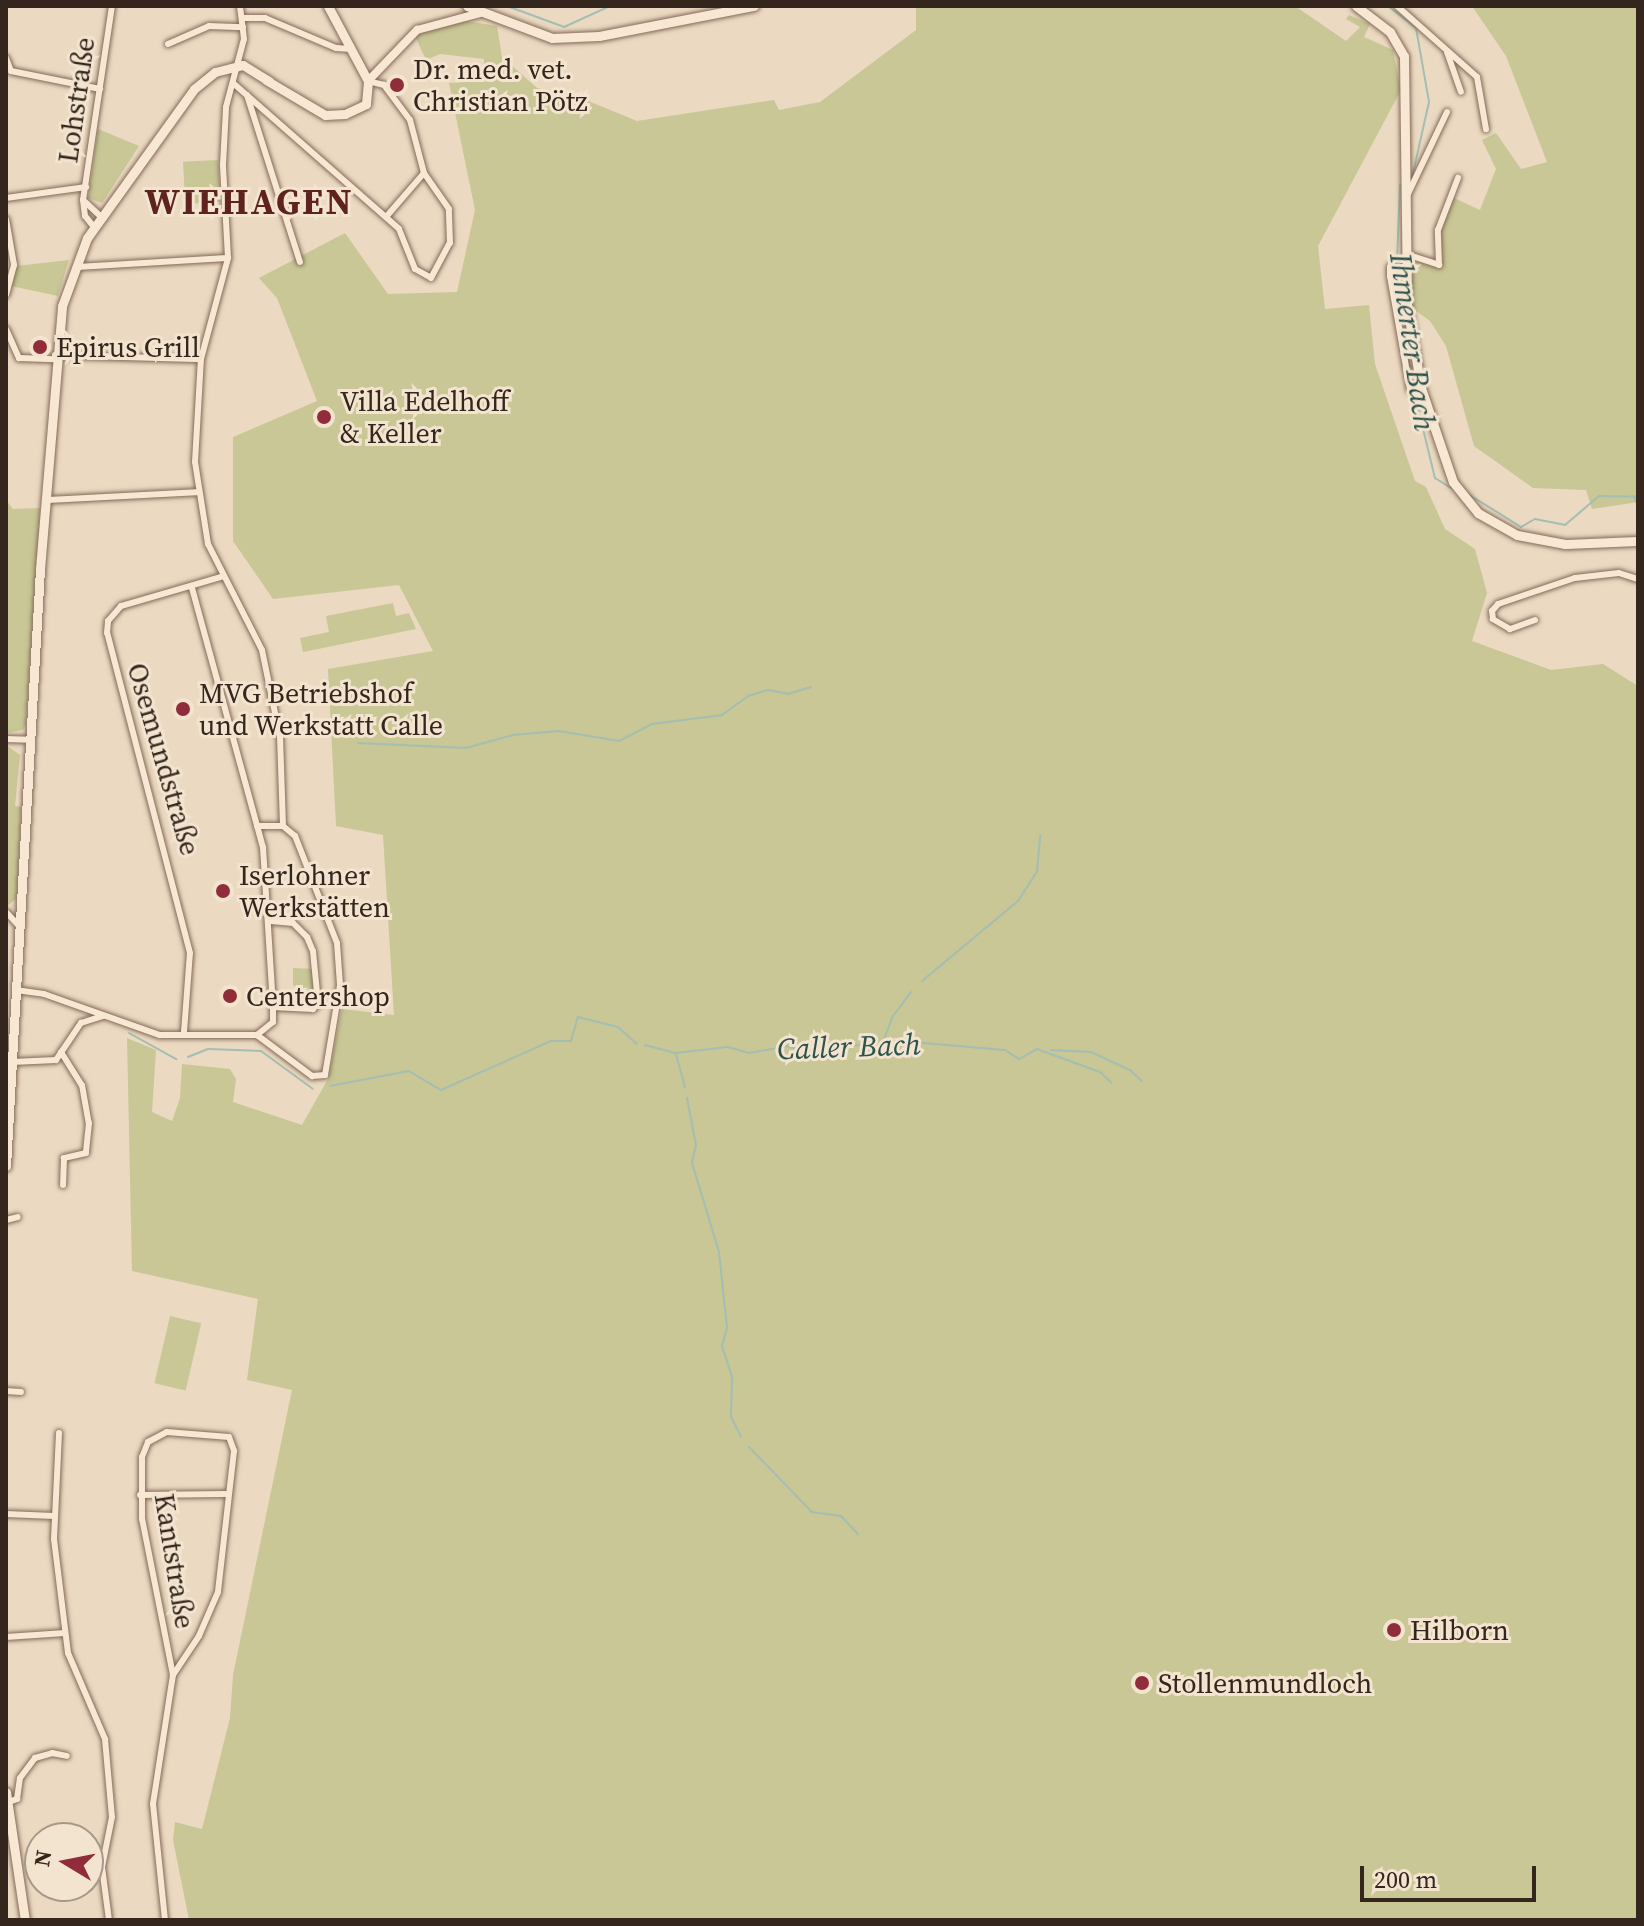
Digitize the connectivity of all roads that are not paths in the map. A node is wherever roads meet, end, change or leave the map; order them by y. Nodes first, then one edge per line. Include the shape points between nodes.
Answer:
1 (112, 6) edge
2 (240, 6) edge
3 (328, 6) edge
4 (467, 6) edge
5 (754, 6) edge
6 (1356, 6) edge
7 (1397, 6) edge
8 (480, 13) junction
9 (242, 18) junction
10 (243, 27) junction
11 (168, 44) dead end
12 (351, 49) junction
13 (1447, 52) junction
14 (6, 58) edge
15 (238, 66) junction
16 (368, 81) junction
17 (233, 83) junction
18 (100, 89) junction
19 (1461, 92) dead end
20 (247, 95) junction
21 (1447, 112) dead end
22 (1486, 129) dead end
23 (424, 173) junction
24 (1458, 178) dead end
25 (86, 187) junction
26 (6, 198) edge
27 (83, 200) junction
28 (1406, 200) junction
29 (101, 217) junction
30 (386, 217) junction
31 (6, 219) edge
32 (94, 227) junction
33 (1406, 254) junction
34 (228, 258) junction
35 (300, 262) dead end
36 (74, 267) junction
37 (1405, 267) junction
38 (6, 295) edge
39 (6, 329) edge
40 (55, 357) junction
41 (201, 359) junction
42 (1410, 390) dead end
43 (198, 492) junction
44 (45, 500) junction
45 (1638, 541) edge
46 (221, 577) junction
47 (1638, 579) edge
48 (192, 588) junction
49 (1535, 620) dead end
50 (6, 739) edge
51 (29, 740) junction
52 (257, 826) junction
53 (283, 826) junction
54 (20, 902) junction
55 (6, 913) edge
56 (271, 921) junction
57 (19, 926) junction
58 (16, 990) junction
59 (15, 1003) junction
60 (76, 1007) junction
61 (273, 1007) junction
62 (103, 1016) junction
63 (6, 1017) edge
64 (81, 1023) junction
65 (184, 1032) junction
66 (257, 1035) junction
67 (61, 1052) junction
68 (8, 1060) edge
69 (6, 1166) edge
70 (63, 1185) dead end
71 (18, 1217) dead end
72 (6, 1220) edge
73 (6, 1391) edge
74 (21, 1392) dead end
75 (59, 1433) dead end
76 (225, 1494) junction
77 (140, 1495) junction
78 (6, 1514) edge
79 (54, 1516) junction
80 (65, 1633) junction
81 (6, 1637) edge
82 (173, 1675) junction
83 (67, 1756) dead end
84 (6, 1792) edge
85 (7, 1803) edge
86 (104, 1857) edge
87 (11, 1866) edge
88 (104, 1882) edge
89 (25, 1920) edge
90 (109, 1920) edge
91 (165, 1920) edge

1 - 18 street, Lohstraße
2 - 9 street
3 - 12 main road
4 - 8 main road
5 - 8 main road via 569,37 522,30
6 - 28 main road via 1390,32 1404,56
7 - 13 street
8 - 16 street via 417,30
9 - 10 street
9 - 12 street via 265,18 336,48
10 - 11 street via 209,26
10 - 15 street
12 - 16 main road
13 - 19 street
13 - 22 street via 1477,77
14 - 18 street via 11,71
15 - 16 main road via 313,111 337,116 366,104 371,93
15 - 17 street
15 - 29 main road via 215,72 194,89
16 - 23 street via 384,85 410,120
17 - 20 street
17 - 34 street via 223,165
18 - 25 street, Lohstraße
20 - 30 street
20 - 35 street
21 - 28 street
23 - 30 street
23 - 30 street via 449,209 453,228 431,278 415,269 406,238
24 - 33 street via 1438,230 1439,265
25 - 26 street
25 - 27 street, Lohstraße
27 - 29 street, Lohstraße
27 - 32 street, Lohstraße via 85,216
28 - 33 main road
29 - 32 main road
31 - 38 street via 14,265
32 - 36 main road
33 - 37 main road
34 - 36 street
34 - 41 street
36 - 40 main road
37 - 42 street via 1393,267 1390,276
37 - 45 main road via 1421,388 1447,470 1464,498 1504,530 1542,542
39 - 40 street via 19,358
40 - 41 street
40 - 44 main road
41 - 43 street
43 - 44 street
43 - 46 street
44 - 51 main road
46 - 48 street, Osemundstraße
46 - 53 street via 247,615 262,650 280,737
47 - 49 street via 1622,573 1575,578 1498,604 1492,611 1493,619 1510,629
48 - 52 street
48 - 65 street, Osemundstraße via 121,606 108,621 107,633 190,953
50 - 51 street
51 - 54 main road
52 - 53 street
52 - 56 street
53 - 66 street via 295,836 337,943 340,985 324,1078 312,1076
54 - 55 street
54 - 57 main road
55 - 57 street
56 - 61 street
56 - 61 street via 293,923 307,937 318,1003 313,1009
57 - 58 main road
58 - 59 main road
58 - 60 street
59 - 63 main road
59 - 68 main road
60 - 62 street
60 - 64 street
61 - 66 street via 273,1022
62 - 64 street
62 - 65 street via 160,1035
64 - 67 street
65 - 66 street
67 - 68 street via 48,1064
67 - 70 street via 82,1085 89,1123 86,1153 64,1158
68 - 69 main road
71 - 72 street
73 - 74 street
75 - 79 street
76 - 77 street
76 - 77 street, Kantstraße via 234,1444 222,1436 158,1435 142,1457
76 - 82 street via 218,1592 199,1636
77 - 82 street, Kantstraße
78 - 79 street
79 - 80 street
80 - 81 street
80 - 86 street via 68,1653 105,1739 112,1817
82 - 91 street, Kantstraße via 153,1804
83 - 85 street via 35,1758 23,1772 17,1799
84 - 85 main road
85 - 87 main road
87 - 89 main road
88 - 90 street

